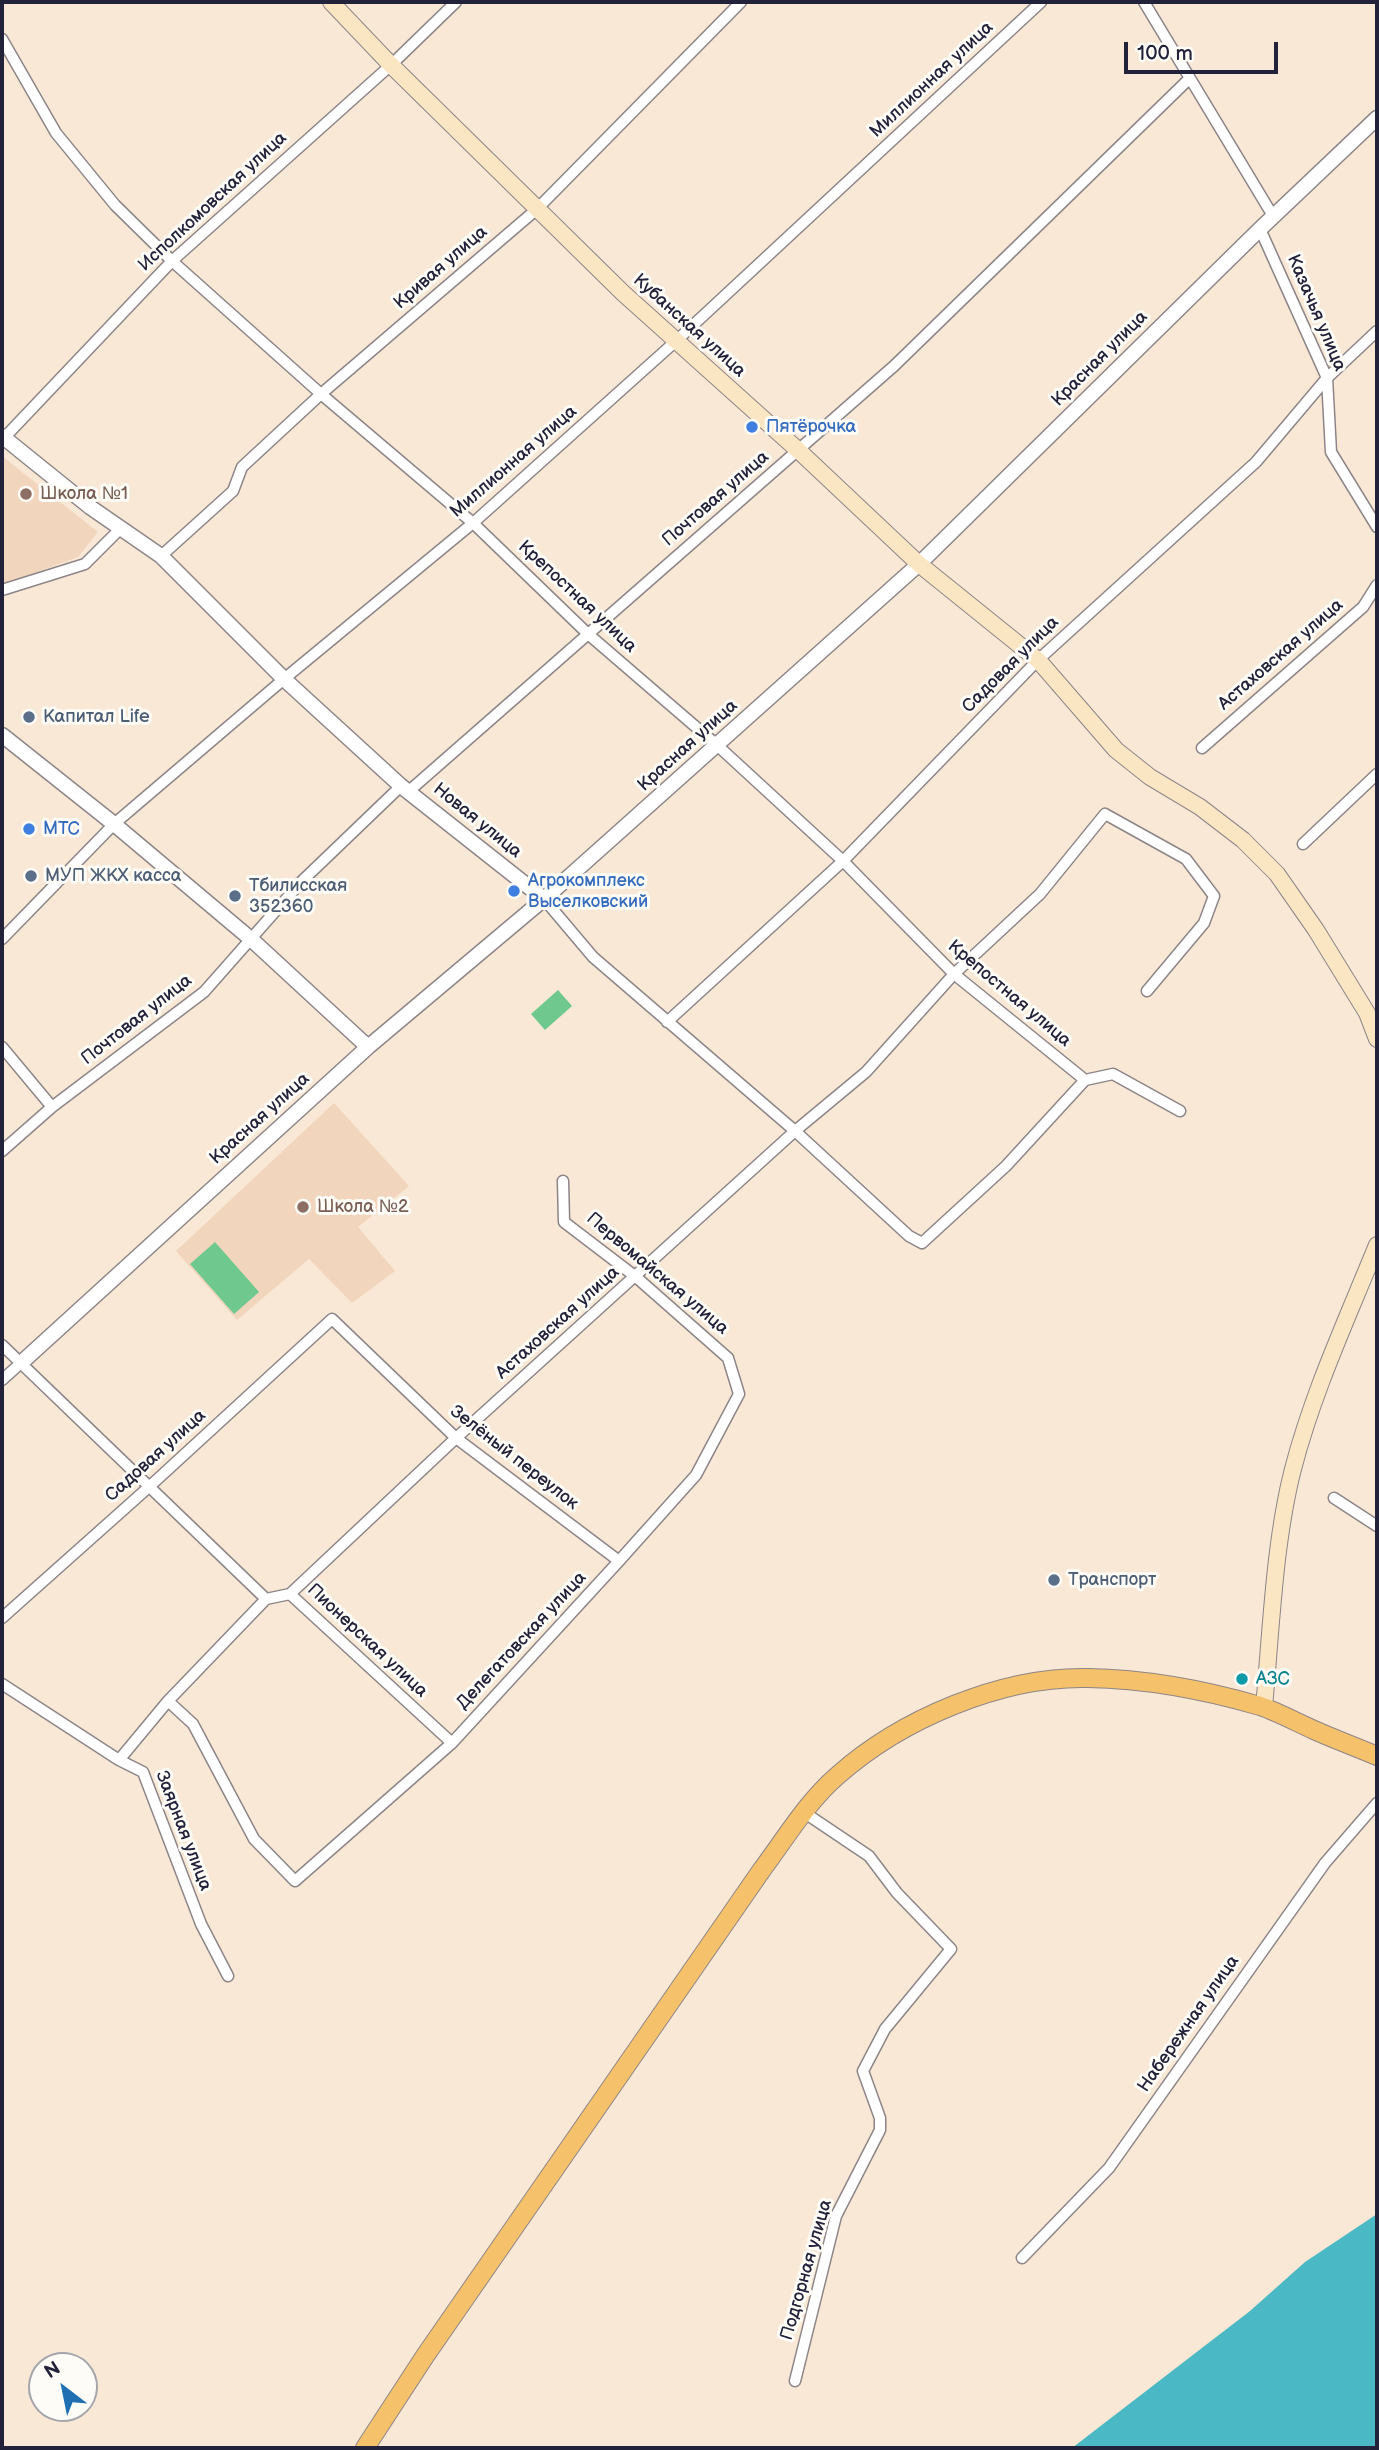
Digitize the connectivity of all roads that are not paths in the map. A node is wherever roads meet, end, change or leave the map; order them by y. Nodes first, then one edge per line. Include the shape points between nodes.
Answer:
1 (331, 2) edge
2 (456, 2) edge
3 (741, 2) edge
4 (1041, 2) edge
5 (1143, 2) edge
6 (2, 39) edge
7 (391, 65) junction
8 (1188, 79) junction
9 (1377, 118) edge
10 (537, 209) junction
11 (1273, 216) junction
12 (1260, 229) junction
13 (172, 261) junction
14 (1377, 331) edge
15 (677, 341) junction
16 (1327, 378) junction
17 (321, 394) junction
18 (3, 437) edge
19 (799, 451) junction
20 (473, 523) junction
21 (1377, 527) edge
22 (120, 529) junction
23 (161, 556) junction
24 (919, 564) junction
25 (1377, 585) edge
26 (2, 590) edge
27 (588, 634) junction
28 (1038, 660) junction
29 (284, 679) junction
30 (2, 735) edge
31 (718, 746) junction
32 (1202, 748) dead end
33 (1377, 774) edge
34 (405, 789) junction
35 (114, 824) junction
36 (1303, 844) dead end
37 (843, 861) junction
38 (544, 899) junction
39 (2, 939) edge
40 (252, 940) junction
41 (954, 974) junction
42 (1147, 991) dead end
43 (667, 1022) junction
44 (1377, 1039) edge
45 (2, 1047) edge
46 (368, 1047) junction
47 (1085, 1080) junction
48 (52, 1107) junction
49 (1180, 1111) dead end
50 (795, 1131) junction
51 (2, 1151) edge
52 (563, 1181) dead end
53 (1377, 1245) edge
54 (636, 1278) junction
55 (332, 1319) joint
56 (2, 1345) edge
57 (21, 1363) junction
58 (2, 1380) edge
59 (738, 1394) joint
60 (456, 1438) junction
61 (150, 1486) junction
62 (1334, 1498) dead end
63 (1377, 1526) edge
64 (619, 1561) junction
65 (290, 1594) junction
66 (266, 1598) junction
67 (2, 1618) edge
68 (2, 1684) edge
69 (168, 1701) junction
70 (1264, 1707) junction
71 (452, 1743) junction
72 (1377, 1756) edge
73 (118, 1760) junction
74 (1377, 1803) edge
75 (805, 1812) junction
76 (228, 1976) dead end
77 (1022, 2259) dead end
78 (794, 2381) dead end
79 (365, 2448) edge

1 - 7 main road, Кубанская улица
2 - 7 street, Исполкомовская улица
3 - 10 street, Кривая улица
4 - 15 street, Миллионная улица
5 - 8 street
6 - 13 street, Крепостная улица via 56,133 115,205
7 - 10 main road, Кубанская улица
7 - 13 street, Исполкомовская улица
8 - 11 street
8 - 19 street, Почтовая улица via 894,366
9 - 11 street, Красная улица
10 - 15 main road, Кубанская улица
10 - 17 street, Кривая улица
11 - 12 street, Красная улица
12 - 16 street, Казачья улица
12 - 24 street, Красная улица
13 - 17 street, Крепостная улица
13 - 18 street, Исполкомовская улица
14 - 16 street, Садовая улица
15 - 19 main road, Кубанская улица
15 - 20 street, Миллионная улица
16 - 21 street, Казачья улица via 1331,452
16 - 28 street, Садовая улица via 1256,462
17 - 20 street, Крепостная улица
17 - 23 street, Кривая улица via 242,467 233,491
18 - 22 street, Новая улица
19 - 24 main road, Кубанская улица
19 - 27 street, Почтовая улица
20 - 27 street, Крепостная улица
20 - 29 street, Миллионная улица
22 - 23 street, Новая улица
22 - 26 street via 85,564
23 - 29 street, Новая улица
24 - 28 main road, Кубанская улица
24 - 31 street, Красная улица
25 - 32 street, Астаховская улица via 1363,607
27 - 31 street, Крепостная улица
27 - 34 street, Почтовая улица
28 - 37 street, Садовая улица
28 - 44 main road, Кубанская улица via 1116,750 1243,840 1276,874 1367,1013
29 - 34 street, Новая улица
29 - 35 street, Миллионная улица
30 - 35 street
31 - 37 street, Крепостная улица
31 - 38 street, Красная улица
33 - 36 street
34 - 38 street, Новая улица
34 - 40 street, Почтовая улица via 302,881
35 - 39 street, Миллионная улица
35 - 40 street
37 - 41 street, Крепостная улица
37 - 43 street, Садовая улица
38 - 43 street, Новая улица via 593,957
38 - 46 street, Красная улица
40 - 46 street
40 - 48 street, Почтовая улица via 204,992
41 - 42 street, Астаховская улица via 1040,894 1105,814 1186,859 1214,896 1204,923
41 - 47 street, Крепостная улица
41 - 50 street, Астаховская улица via 866,1072
43 - 50 street, Новая улица
45 - 48 street
46 - 57 street, Красная улица
47 - 49 street via 1113,1074
47 - 50 street, Новая улица via 1006,1166 922,1243
48 - 51 street, Почтовая улица
50 - 54 street, Астаховская улица
52 - 54 street, Первомайская улица via 564,1222
53 - 70 main road via 1329,1360 1292,1471 1280,1541
54 - 59 street, Первомайская улица via 728,1358
54 - 60 street, Астаховская улица
55 - 60 street, Зелёный переулок
55 - 61 street, Садовая улица
56 - 57 street
57 - 58 street, Красная улица
57 - 61 street
59 - 64 street, Делегатовская улица via 696,1475
60 - 64 street, Зелёный переулок
60 - 65 street, Астаховская улица
61 - 66 street
61 - 67 street, Садовая улица
62 - 63 street
64 - 71 street, Делегатовская улица
65 - 66 street
65 - 71 street, Пионерская улица
66 - 69 street
68 - 73 street, Заярная улица
69 - 71 street, Делегатовская улица via 193,1724 254,1839 295,1881
69 - 73 street
70 - 72 main road
70 - 75 main road via 1192,1688 1087,1678 1006,1688 948,1707 898,1732 836,1777
73 - 76 street, Заярная улица via 143,1772 201,1924
74 - 77 street, Набережная улица via 1325,1863 1109,2168
75 - 78 street, Подгорная улица via 869,1856 951,1949 885,2029 863,2071 880,2130 836,2216
75 - 79 main road

